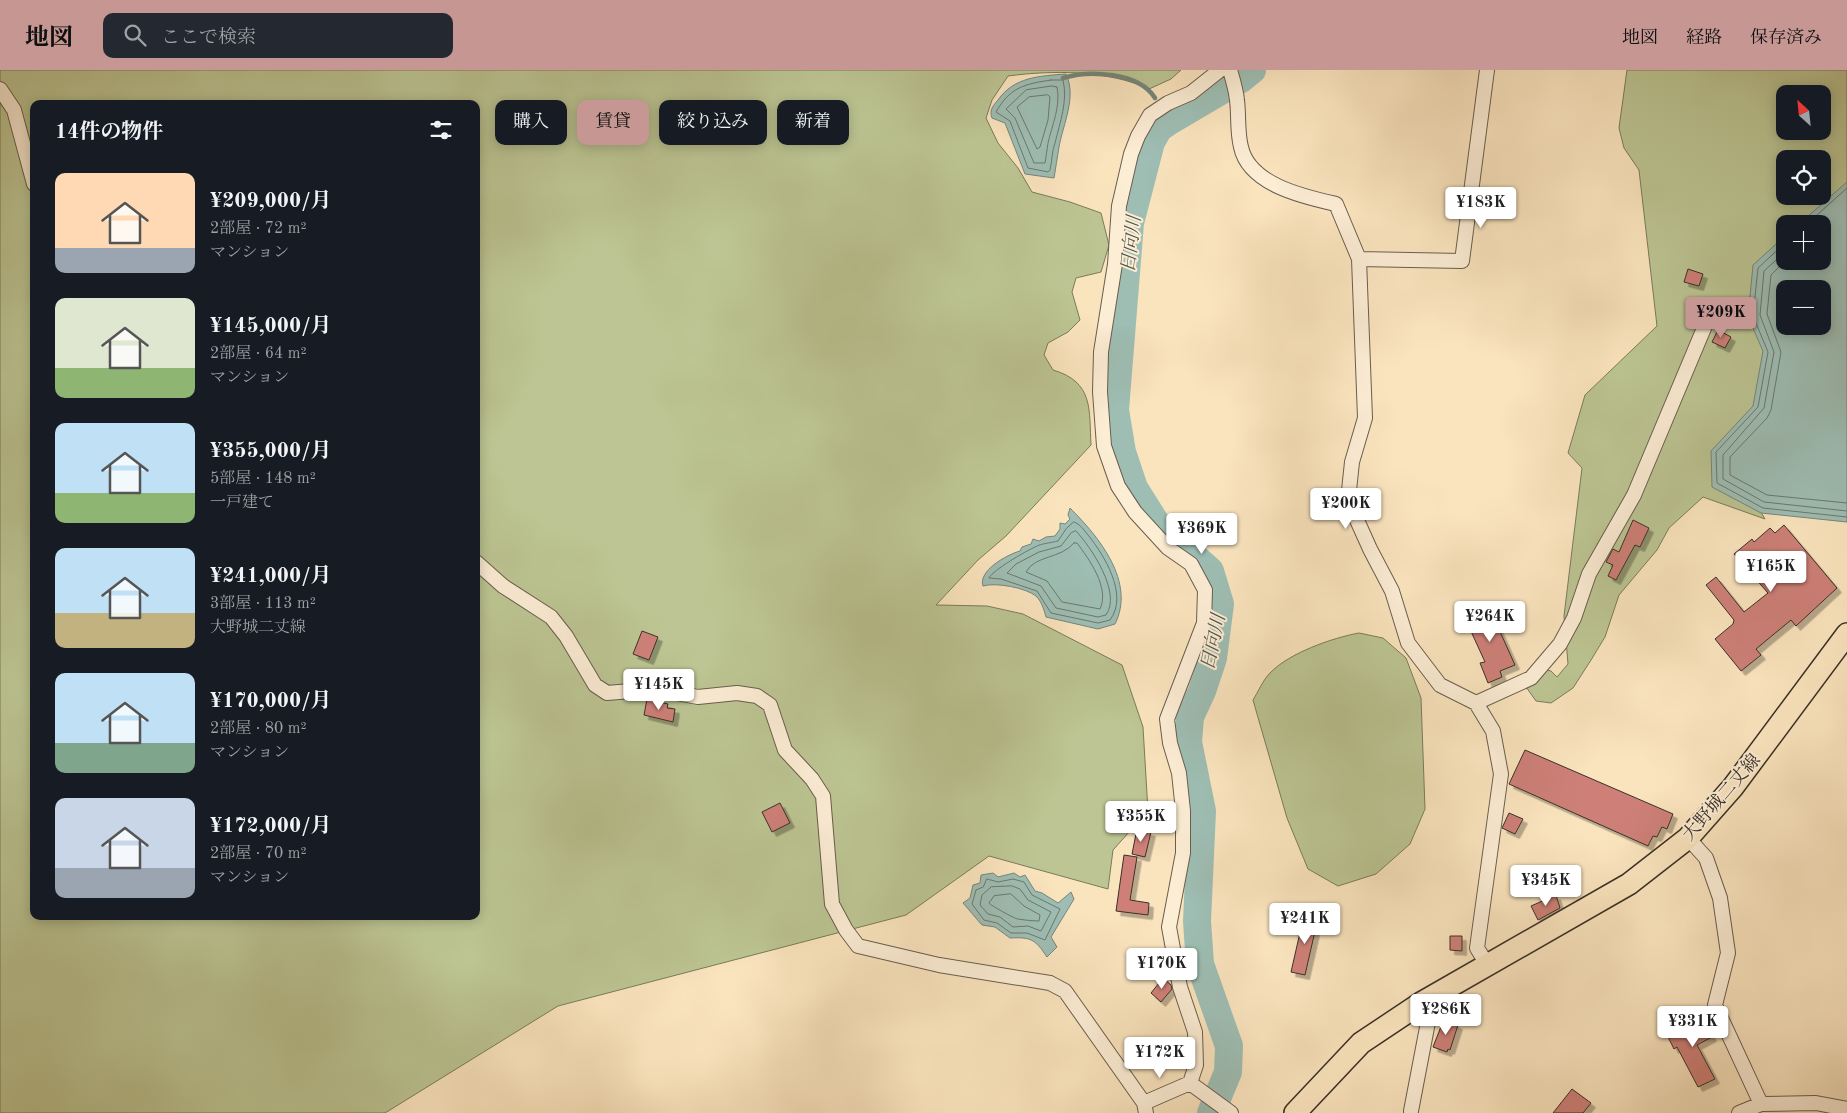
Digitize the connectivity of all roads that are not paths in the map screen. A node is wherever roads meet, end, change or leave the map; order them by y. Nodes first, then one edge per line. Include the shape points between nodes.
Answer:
1 (1220, 70) edge
2 (1230, 70) edge
3 (1487, 70) edge
4 (0, 88) edge
5 (30, 169) edge
6 (1359, 258) junction
7 (1707, 321) dead end
8 (480, 566) edge
9 (1847, 634) edge
10 (1476, 704) junction
11 (1688, 838) junction
12 (1488, 966) junction
13 (1421, 1004) junction
14 (1195, 1087) junction
15 (1761, 1104) junction
16 (1300, 1106) edge
17 (1145, 1108) edge
18 (1227, 1110) edge
19 (1839, 1110) edge
20 (1413, 1112) edge
21 (1739, 1113) edge

1 - 14 street via 1191,93 1150,115 1131,154 1119,206 1115,264 1101,352 1100,392 1104,446 1118,486 1135,512 1168,548 1191,564 1205,590 1204,623 1167,720 1179,773 1183,811 1183,853 1169,927 1180,987 1195,1032
2 - 6 street via 1237,100 1241,148 1249,163 1276,186 1336,204
3 - 6 street via 1462,261
4 - 5 street via 14,110
6 - 10 street via 1365,418 1352,462 1348,500 1392,591 1408,643 1440,685
7 - 10 street via 1634,495 1590,574 1574,618 1560,644 1531,678
8 - 17 street via 503,586 551,617 595,685 607,693 655,689 698,697 737,693 757,696 770,705 785,750 823,796 832,904 858,946 939,965 1050,983 1065,991
9 - 11 main road, 大野城二丈線 via 1733,787
10 - 12 street via 1493,731 1501,774 1477,948
11 - 12 main road, 大野城二丈線 via 1629,884
11 - 15 street via 1706,858 1720,898 1728,953 1715,1005
12 - 13 main road, 大野城二丈線
13 - 16 main road, 大野城二丈線 via 1360,1043
13 - 20 street via 1429,1017
14 - 17 street
14 - 18 street
15 - 19 street via 1816,1103
15 - 21 street

